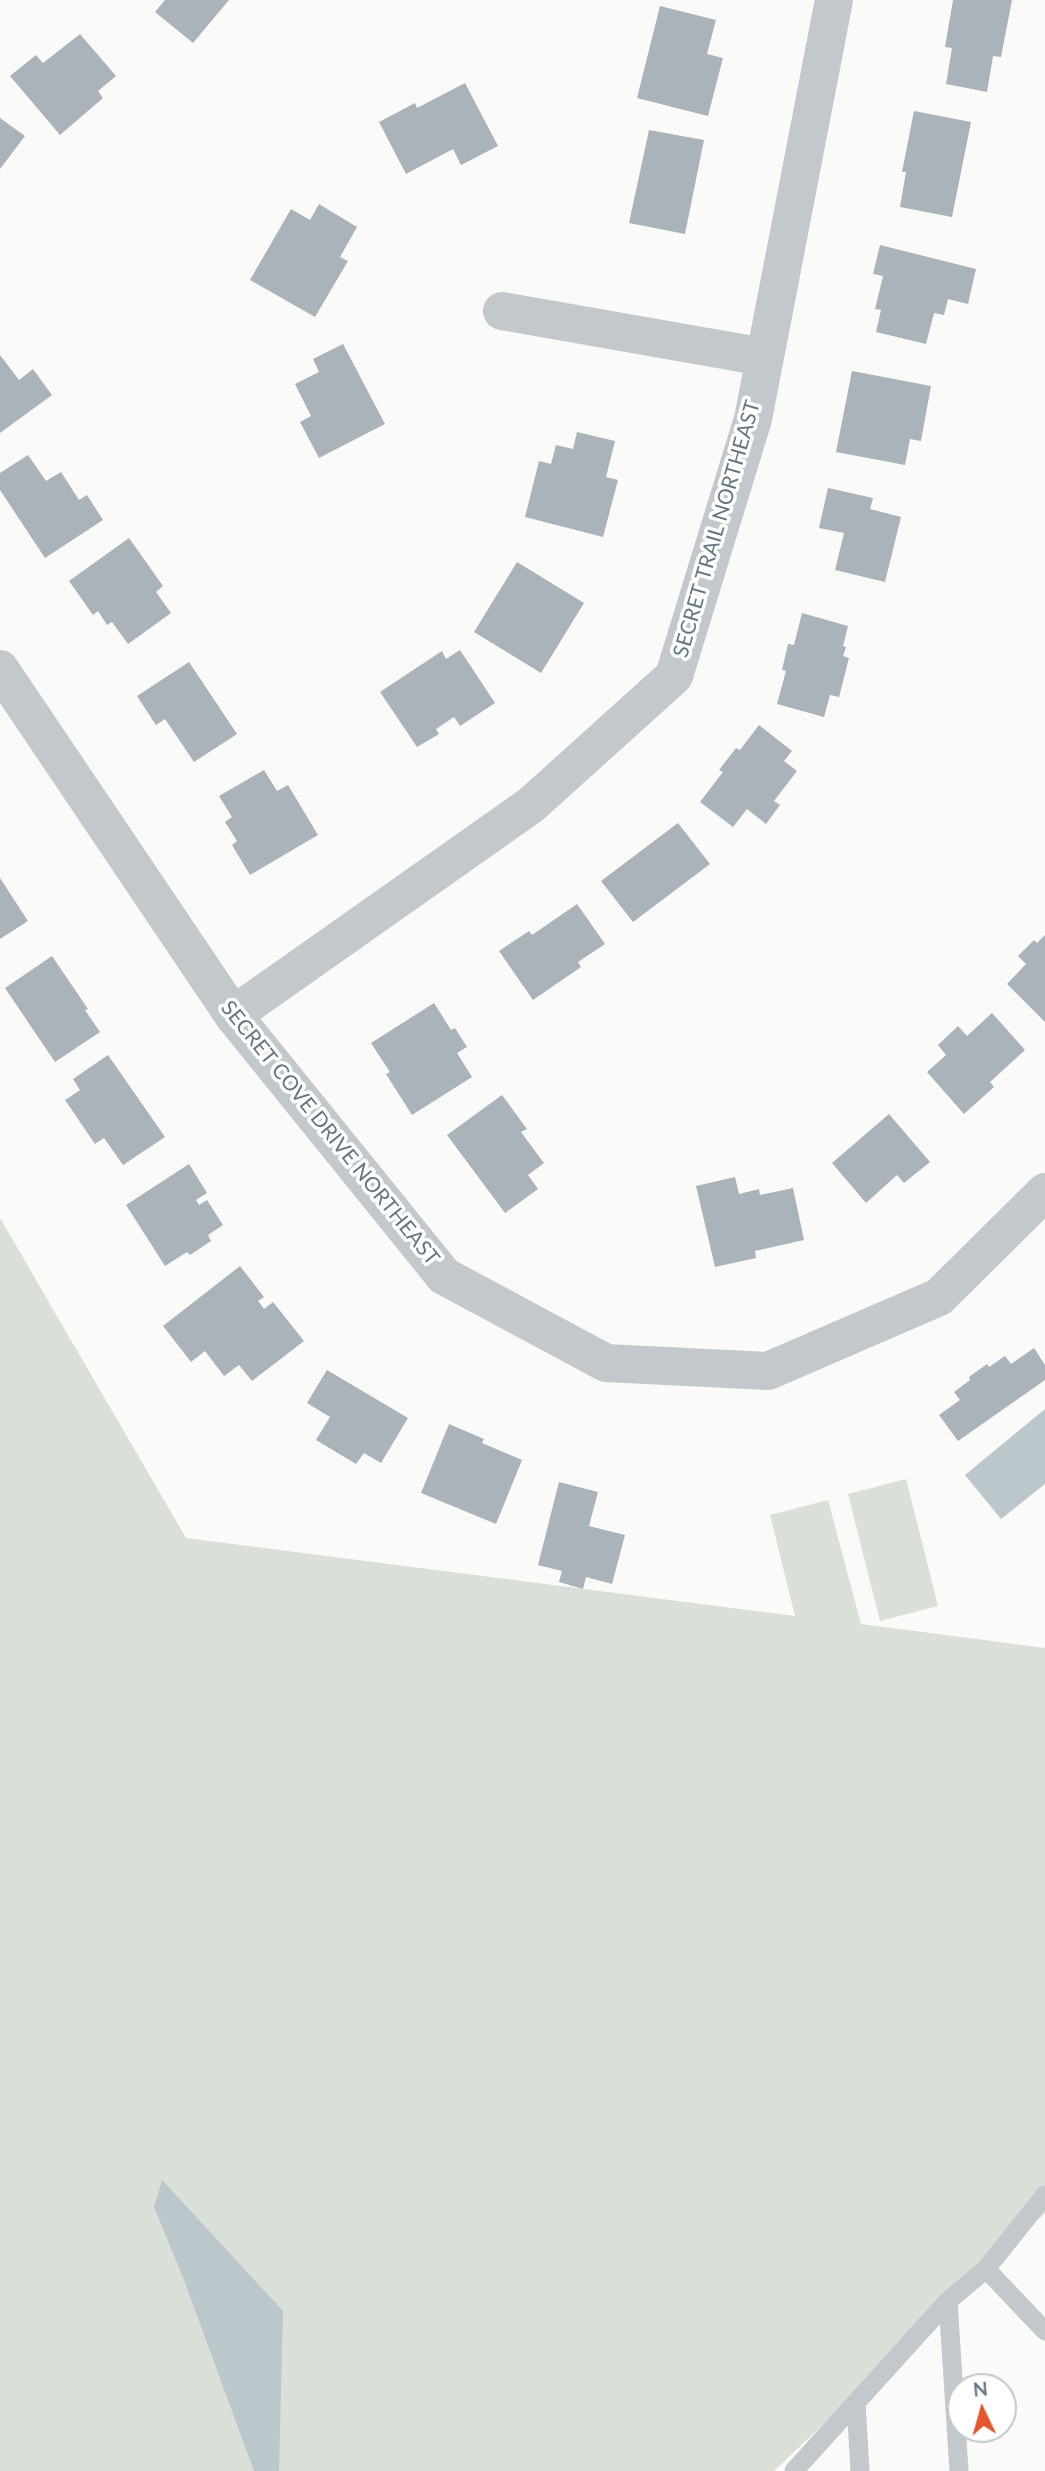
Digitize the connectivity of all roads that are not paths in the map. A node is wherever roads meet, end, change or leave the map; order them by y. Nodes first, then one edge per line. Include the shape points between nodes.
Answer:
1 (834, 0) edge
2 (502, 311) dead end
3 (764, 357) junction
4 (0, 669) edge
5 (233, 1015) junction
6 (1045, 1192) edge
7 (1045, 2195) edge
8 (986, 2269) junction
9 (948, 2301) junction
10 (1045, 2331) edge
11 (856, 2403) junction
12 (794, 2471) edge
13 (860, 2471) edge
14 (960, 2471) edge

1 - 3 street, SECRET TRAIL NORTHEAST
2 - 3 street
3 - 5 street, SECRET TRAIL NORTHEAST via 752,419 674,676 531,804
4 - 5 street, SECRET COVE DRIVE NORTHEAST
5 - 6 street, SECRET COVE DRIVE NORTHEAST via 444,1276 606,1363 768,1371 939,1297
7 - 8 lane
8 - 9 lane
8 - 10 lane
9 - 11 lane
9 - 14 lane
11 - 12 lane
11 - 13 lane

